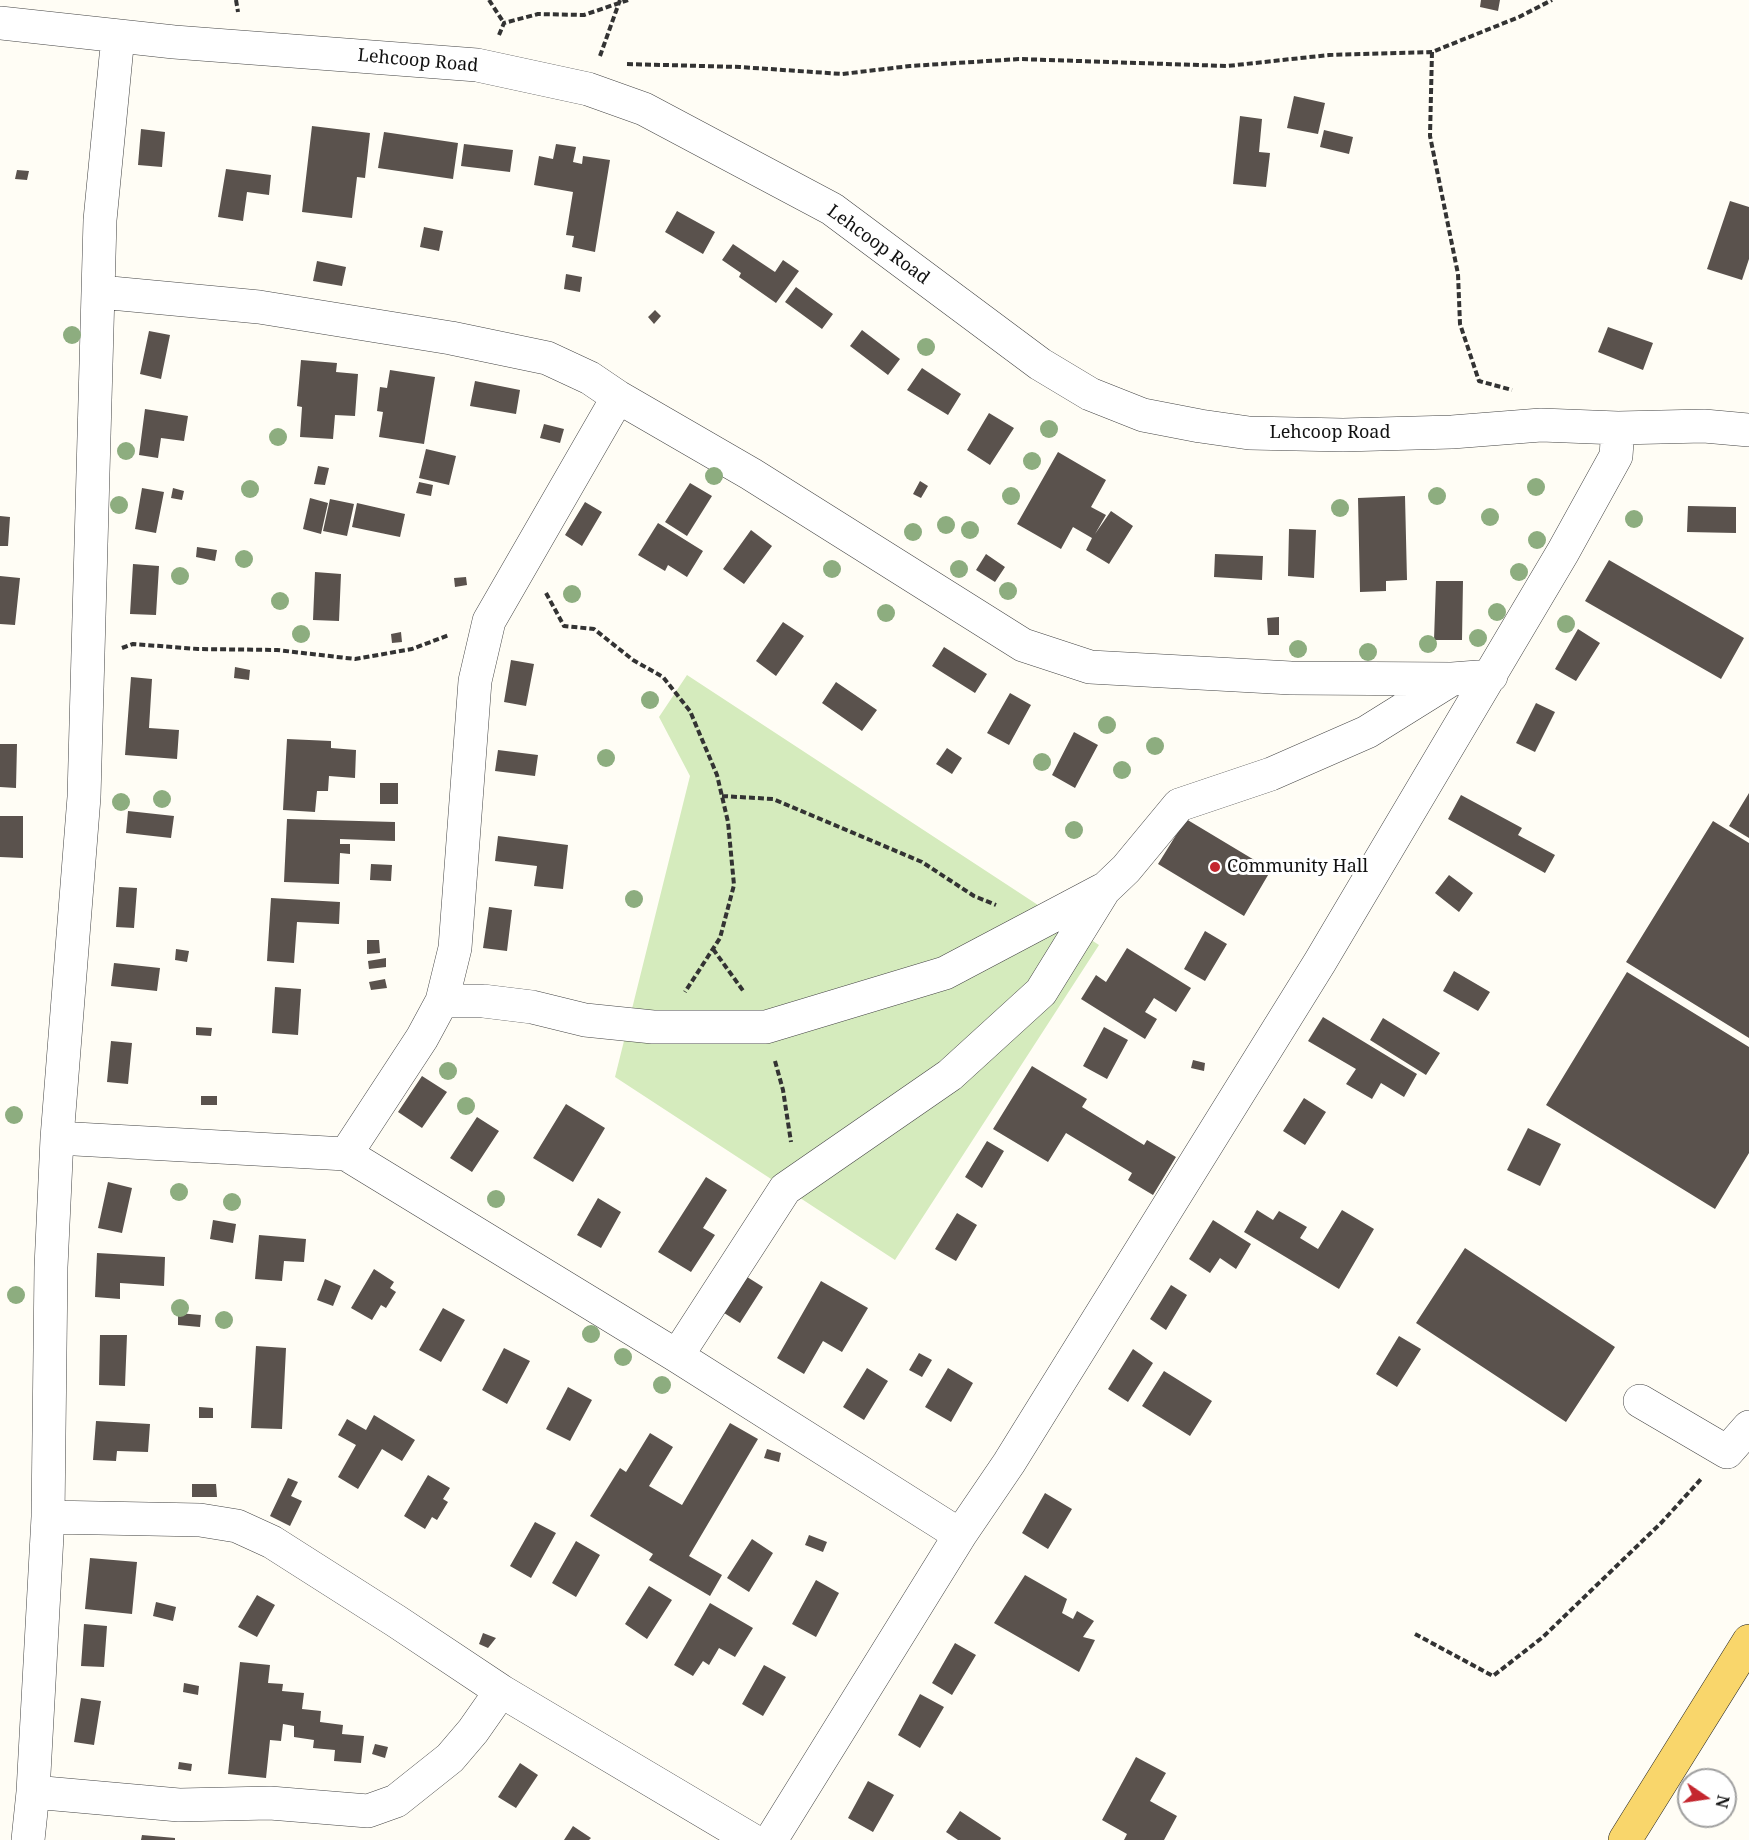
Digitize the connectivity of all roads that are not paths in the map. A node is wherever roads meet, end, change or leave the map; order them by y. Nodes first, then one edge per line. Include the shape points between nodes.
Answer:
1 (0, 23) edge
2 (118, 36) junction
3 (100, 292) junction
4 (618, 397) junction
5 (1618, 428) junction
6 (1749, 430) edge
7 (1491, 676) junction
8 (1452, 679) junction
9 (1104, 890) junction
10 (441, 1001) junction
11 (57, 1138) junction
12 (346, 1154) junction
13 (677, 1356) junction
14 (1641, 1401) dead end
15 (1749, 1427) edge
16 (48, 1517) junction
17 (960, 1535) junction
18 (1749, 1641) edge
19 (501, 1691) junction
20 (33, 1792) junction
21 (28, 1840) edge
22 (752, 1840) edge
23 (771, 1840) edge
24 (1625, 1840) edge

1 - 2 street, Lehcoop Road
2 - 3 street via 100,220
2 - 5 street, Lehcoop Road via 593,76 644,110 832,209 1040,364 1090,394 1143,415 1249,433 1319,435 1541,425
3 - 4 street via 259,307 472,342 547,358 590,378
3 - 11 street via 84,797
4 - 8 street via 751,474 1023,645 1090,667 1291,678
4 - 10 street via 489,621 475,681 454,948
5 - 6 street, Lehcoop Road via 1704,426
5 - 7 street via 1616,456
7 - 8 street
7 - 17 street via 1314,972 1009,1463
8 - 9 street via 1367,732 1271,774 1179,805
9 - 10 street via 945,973 766,1027 653,1027 585,1020 532,1007
9 - 13 street via 1041,992 950,1075 785,1189
10 - 12 street via 422,1038
11 - 12 street
11 - 16 street
12 - 13 street
13 - 17 street
14 - 15 street via 1727,1452
16 - 19 street via 200,1520 237,1526 272,1542
16 - 20 street
17 - 23 street
18 - 24 main road
19 - 20 street via 450,1758 396,1802 368,1811 270,1803 179,1805
19 - 22 street
20 - 21 street

